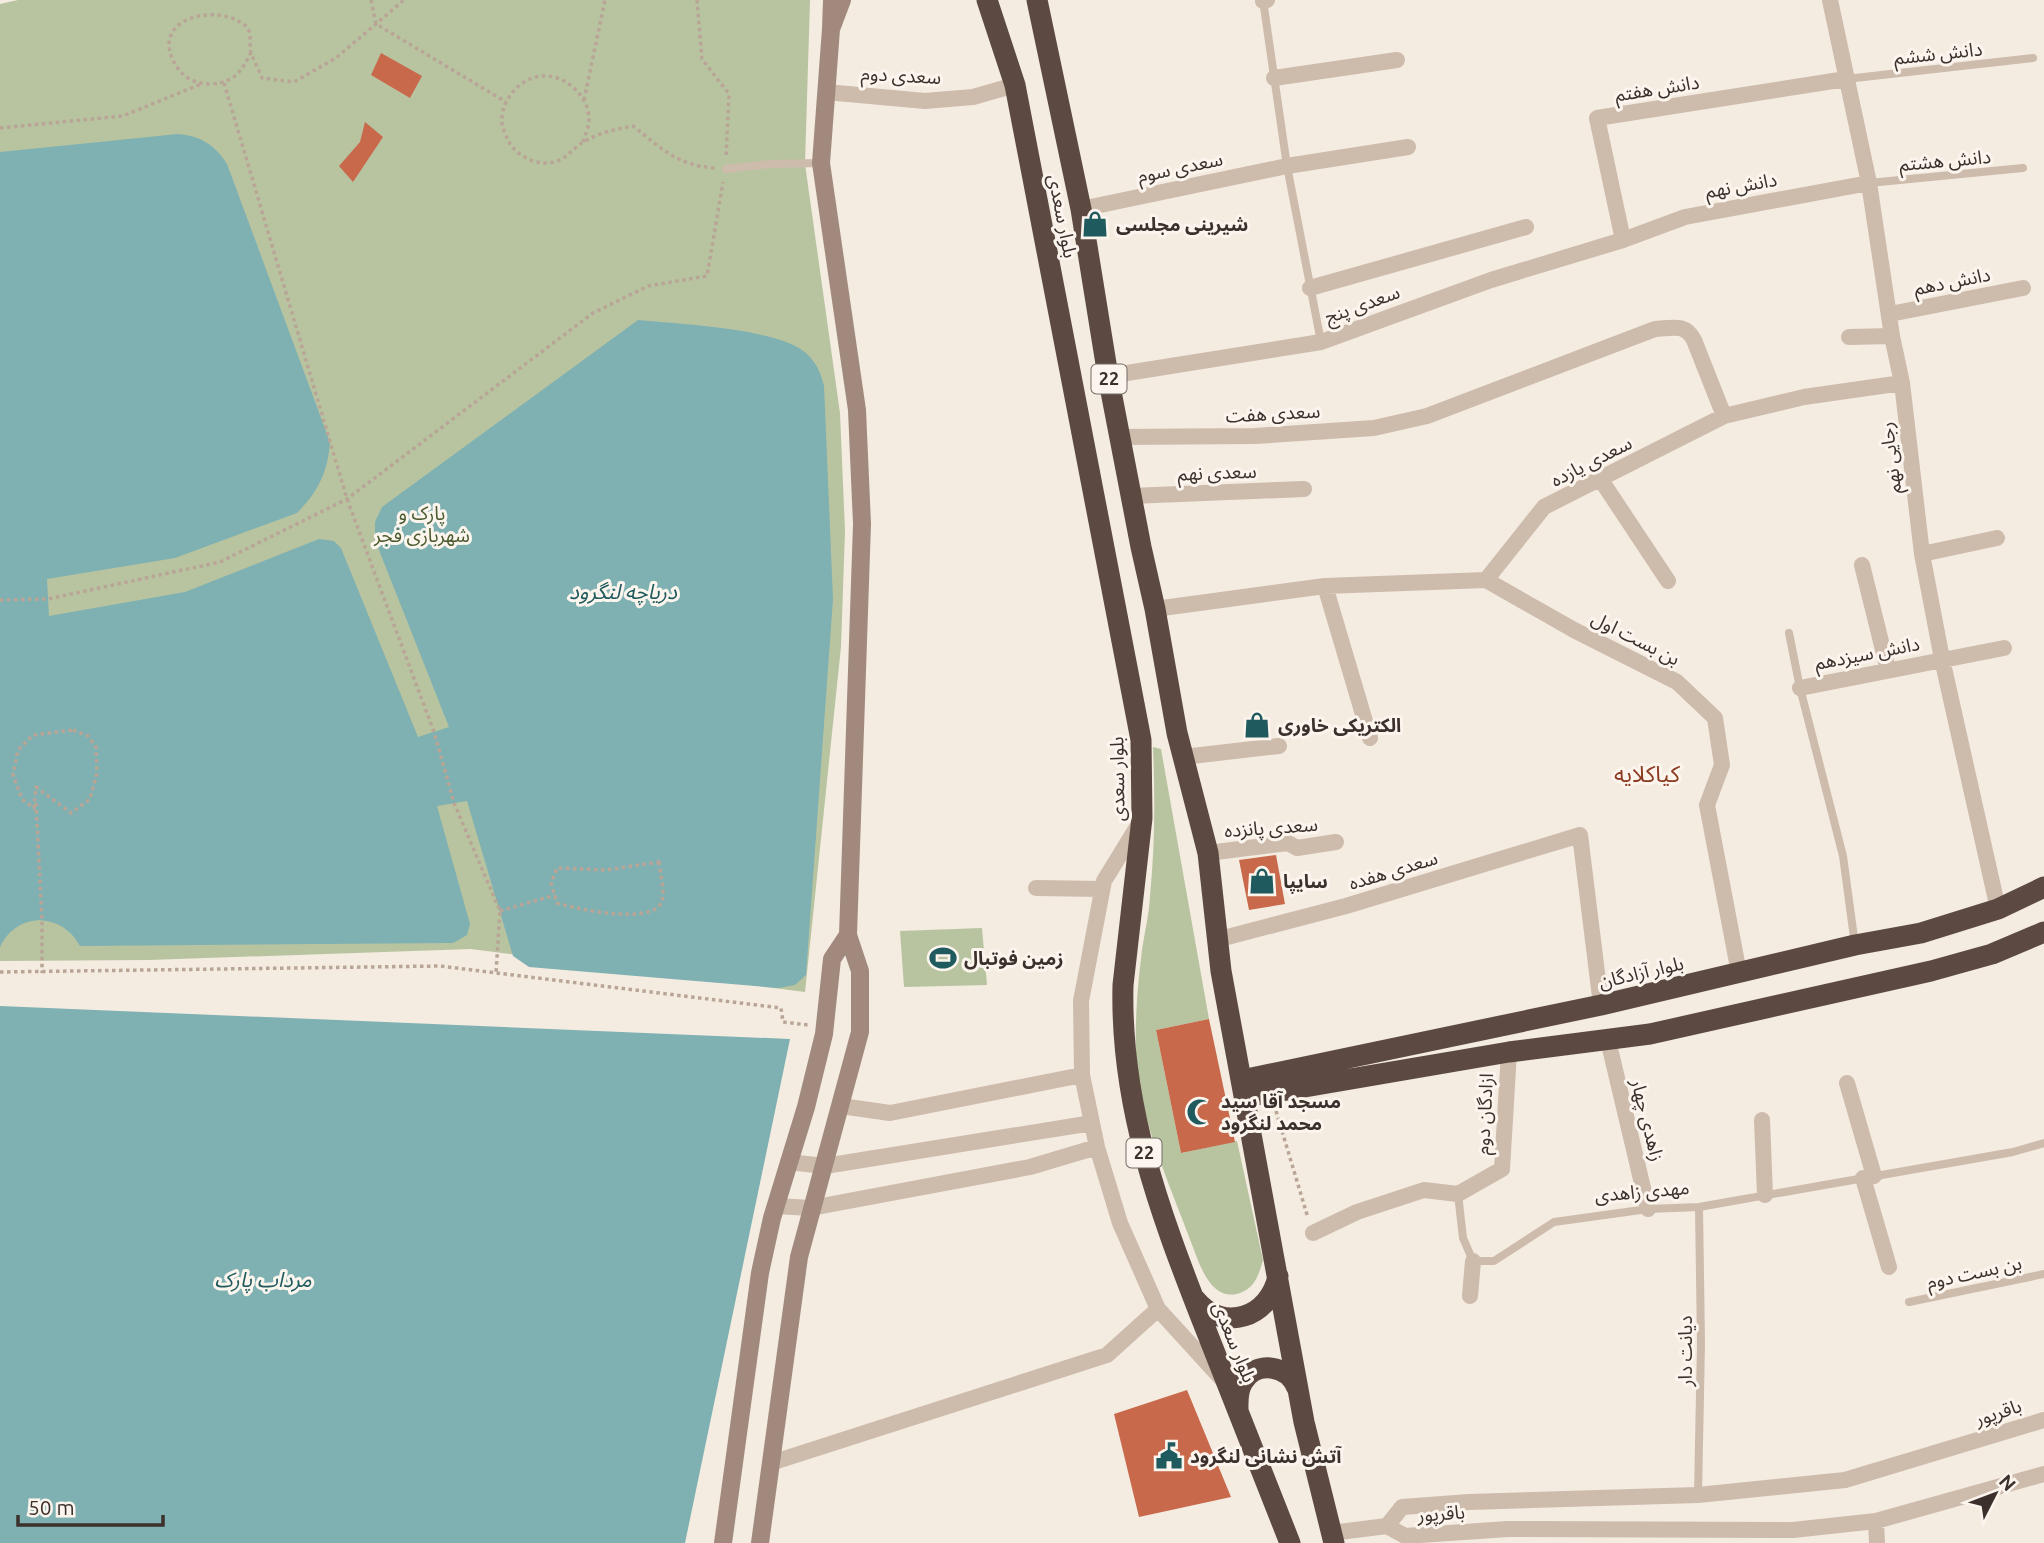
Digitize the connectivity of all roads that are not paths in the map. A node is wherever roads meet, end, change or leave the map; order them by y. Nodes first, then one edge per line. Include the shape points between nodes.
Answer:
1 (832, 0) edge
2 (842, 0) edge
3 (986, 0) edge
4 (1037, 0) edge
5 (1264, 0) edge
6 (1830, 0) edge
7 (831, 29) junction
8 (2033, 58) dead end
9 (1397, 60) dead end
10 (1274, 78) junction
11 (1846, 79) junction
12 (1015, 85) junction
13 (826, 92) junction
14 (1408, 147) dead end
15 (821, 163) junction
16 (1287, 166) junction
17 (2023, 168) dead end
18 (726, 169) road end
19 (1869, 183) junction
20 (1081, 209) junction
21 (1526, 227) dead end
22 (1623, 240) junction
23 (1310, 288) junction
24 (2023, 288) dead end
25 (1889, 314) junction
26 (1892, 336) junction
27 (1849, 337) dead end
28 (1321, 342) junction
29 (1108, 376) junction
30 (1902, 383) junction
31 (1724, 416) junction
32 (1119, 437) junction
33 (1601, 480) junction
34 (1304, 489) dead end
35 (1131, 496) junction
36 (1997, 538) dead end
37 (1922, 554) junction
38 (1862, 565) dead end
39 (1486, 580) junction
40 (1668, 581) dead end
41 (1325, 586) junction
42 (1155, 609) junction
43 (1789, 633) dead end
44 (2004, 648) dead end
45 (1942, 659) junction
46 (1888, 670) junction
47 (1800, 688) junction
48 (1370, 738) dead end
49 (1279, 746) dead end
50 (1183, 757) junction
51 (1142, 818) junction
52 (1336, 842) dead end
53 (1208, 853) junction
54 (2044, 887) edge
55 (1036, 888) dead end
56 (1102, 890) junction
57 (1998, 909) junction
58 (2044, 932) edge
59 (848, 935) junction
60 (1216, 940) junction
61 (1855, 945) junction
62 (1739, 973) junction
63 (1601, 1005) junction
64 (1608, 1040) junction
65 (1509, 1052) junction
66 (1082, 1075) junction
67 (1847, 1083) dead end
68 (1244, 1088) junction
69 (841, 1106) junction
70 (1762, 1120) dead end
71 (1092, 1123) junction
72 (2044, 1143) edge
73 (1097, 1147) junction
74 (788, 1162) junction
75 (825, 1166) junction
76 (1868, 1177) junction
77 (1458, 1194) junction
78 (1765, 1195) junction
79 (776, 1206) junction
80 (1699, 1207) junction
81 (811, 1208) junction
82 (1648, 1209) junction
83 (1313, 1233) road end
84 (1473, 1261) junction
85 (1889, 1267) dead end
86 (2044, 1274) edge
87 (1278, 1275) junction
88 (1192, 1295) junction
89 (1470, 1296) dead end
90 (1909, 1302) dead end
91 (1158, 1309) junction
92 (1228, 1385) junction
93 (1299, 1393) junction
94 (1238, 1410) junction
95 (2044, 1420) edge
96 (771, 1463) junction
97 (2044, 1474) edge
98 (1698, 1495) junction
99 (1876, 1521) junction
100 (1387, 1526) junction
101 (1332, 1538) edge
102 (1285, 1542) edge
103 (723, 1543) edge
104 (760, 1543) edge
105 (1877, 1543) edge

1 - 7 street
2 - 7 street
3 - 12 highway, بلوار سعدی / 22
4 - 20 highway, بلوار سعدی / 22
5 - 10 lane
6 - 11 street, رجایی نهم
7 - 13 street
8 - 11 lane, دانش ششم
9 - 10 street
10 - 16 lane
11 - 19 street, رجایی نهم
11 - 22 street, دانش هفتم via 1597,118
12 - 13 street, سعدی دوم via 973,97 925,101
12 - 51 highway, بلوار سعدی / 22 via 1141,740
13 - 15 street
14 - 16 street, سعدی سوم
15 - 18 lane
15 - 59 street via 857,410 862,524
16 - 20 street, سعدی سوم
16 - 23 lane
17 - 19 lane, دانش هشتم
19 - 22 street, دانش نهم via 1685,217
19 - 25 street, رجایی نهم
20 - 29 highway, بلوار سعدی / 22
21 - 23 street
22 - 28 street, سعدی پنج via 1491,280
23 - 28 lane
24 - 25 street, دانش دهم
25 - 26 street, رجایی نهم
26 - 27 street
26 - 30 street, رجایی نهم
28 - 29 street, سعدی پنج
29 - 32 highway, بلوار سعدی / 22
30 - 31 street, سعدی یازده via 1804,397
30 - 37 street, رجایی نهم
31 - 32 street, سعدی هفت via 1694,340 1682,327 1655,328 1427,416 1374,428 1255,436
31 - 33 street, سعدی یازده
32 - 35 highway, بلوار سعدی / 22
33 - 39 street, سعدی یازده via 1544,508
33 - 40 street
34 - 35 street, سعدی نهم
35 - 42 highway, بلوار سعدی / 22
36 - 37 street
37 - 45 street, رجایی نهم
38 - 46 street
39 - 41 street
39 - 62 street, بن بست اول via 1677,682 1715,718 1721,765 1707,805
41 - 42 street
41 - 48 street
42 - 50 highway, بلوار سعدی / 22
43 - 47 lane
44 - 45 street, دانش سیزدهم
45 - 46 street, دانش سیزدهم
45 - 57 street, رجایی نهم
46 - 47 street, دانش سیزدهم
47 - 61 lane via 1843,856
49 - 50 street
50 - 53 highway, بلوار سعدی / 22
51 - 56 street
51 - 88 highway, بلوار سعدی / 22 via 1124,985 1124,1051 1133,1112 1148,1167
52 - 53 street, سعدی پانزده
53 - 60 highway, بلوار سعدی / 22
54 - 57 highway, بلوار آزادگان
55 - 56 street
56 - 66 street via 1081,1001
57 - 61 highway, بلوار آزادگان via 1921,933
58 - 64 highway via 1992,954 1931,971
59 - 69 street via 860,971 860,1031
59 - 74 street via 832,959 824,1034
60 - 63 street, سعدی هفده via 1580,835
60 - 68 highway, بلوار سعدی / 22
61 - 62 highway, بلوار آزادگان
62 - 63 highway, بلوار آزادگان
63 - 64 highway
63 - 68 highway, بلوار آزادگان
64 - 65 highway
64 - 82 street, زاهدی چهار
65 - 68 highway via 1271,1093
65 - 77 street, ازادگان دوم via 1502,1169
66 - 69 street via 890,1113
66 - 71 street
67 - 76 street
68 - 87 highway, بلوار سعدی / 22
69 - 75 street
70 - 78 street
71 - 73 street
71 - 75 street
72 - 76 lane, مهدی زاهدی
73 - 81 street via 1030,1167
73 - 91 street via 1120,1223
74 - 75 street
74 - 79 street
75 - 81 street
76 - 78 lane, مهدی زاهدی
76 - 85 street
77 - 83 street via 1424,1190 1357,1212
77 - 84 lane via 1462,1238
78 - 80 lane, مهدی زاهدی
79 - 81 street
79 - 103 street via 760,1273
80 - 82 lane, مهدی زاهدی
80 - 98 lane, دیانت دار
81 - 96 street via 799,1257
82 - 84 lane, مهدی زاهدی via 1554,1222 1494,1261
84 - 89 street
86 - 90 lane, بن بست دوم
87 - 88 highway via 1264,1305 1245,1316 1215,1315
87 - 93 highway, بلوار سعدی / 22
88 - 92 highway, بلوار سعدی / 22
91 - 92 street
91 - 96 street via 1107,1355
92 - 94 highway, بلوار سعدی / 22
93 - 94 highway via 1279,1369 1259,1369 1243,1382
93 - 101 highway, بلوار سعدی / 22
94 - 102 highway, بلوار سعدی / 22
95 - 98 street, باقرپور via 1845,1479
96 - 104 street
97 - 99 street, باقرپور
98 - 100 street, باقرپور via 1402,1507
99 - 100 street, باقرپور via 1793,1530 1508,1529 1405,1536
99 - 105 street
100 - 101 street

